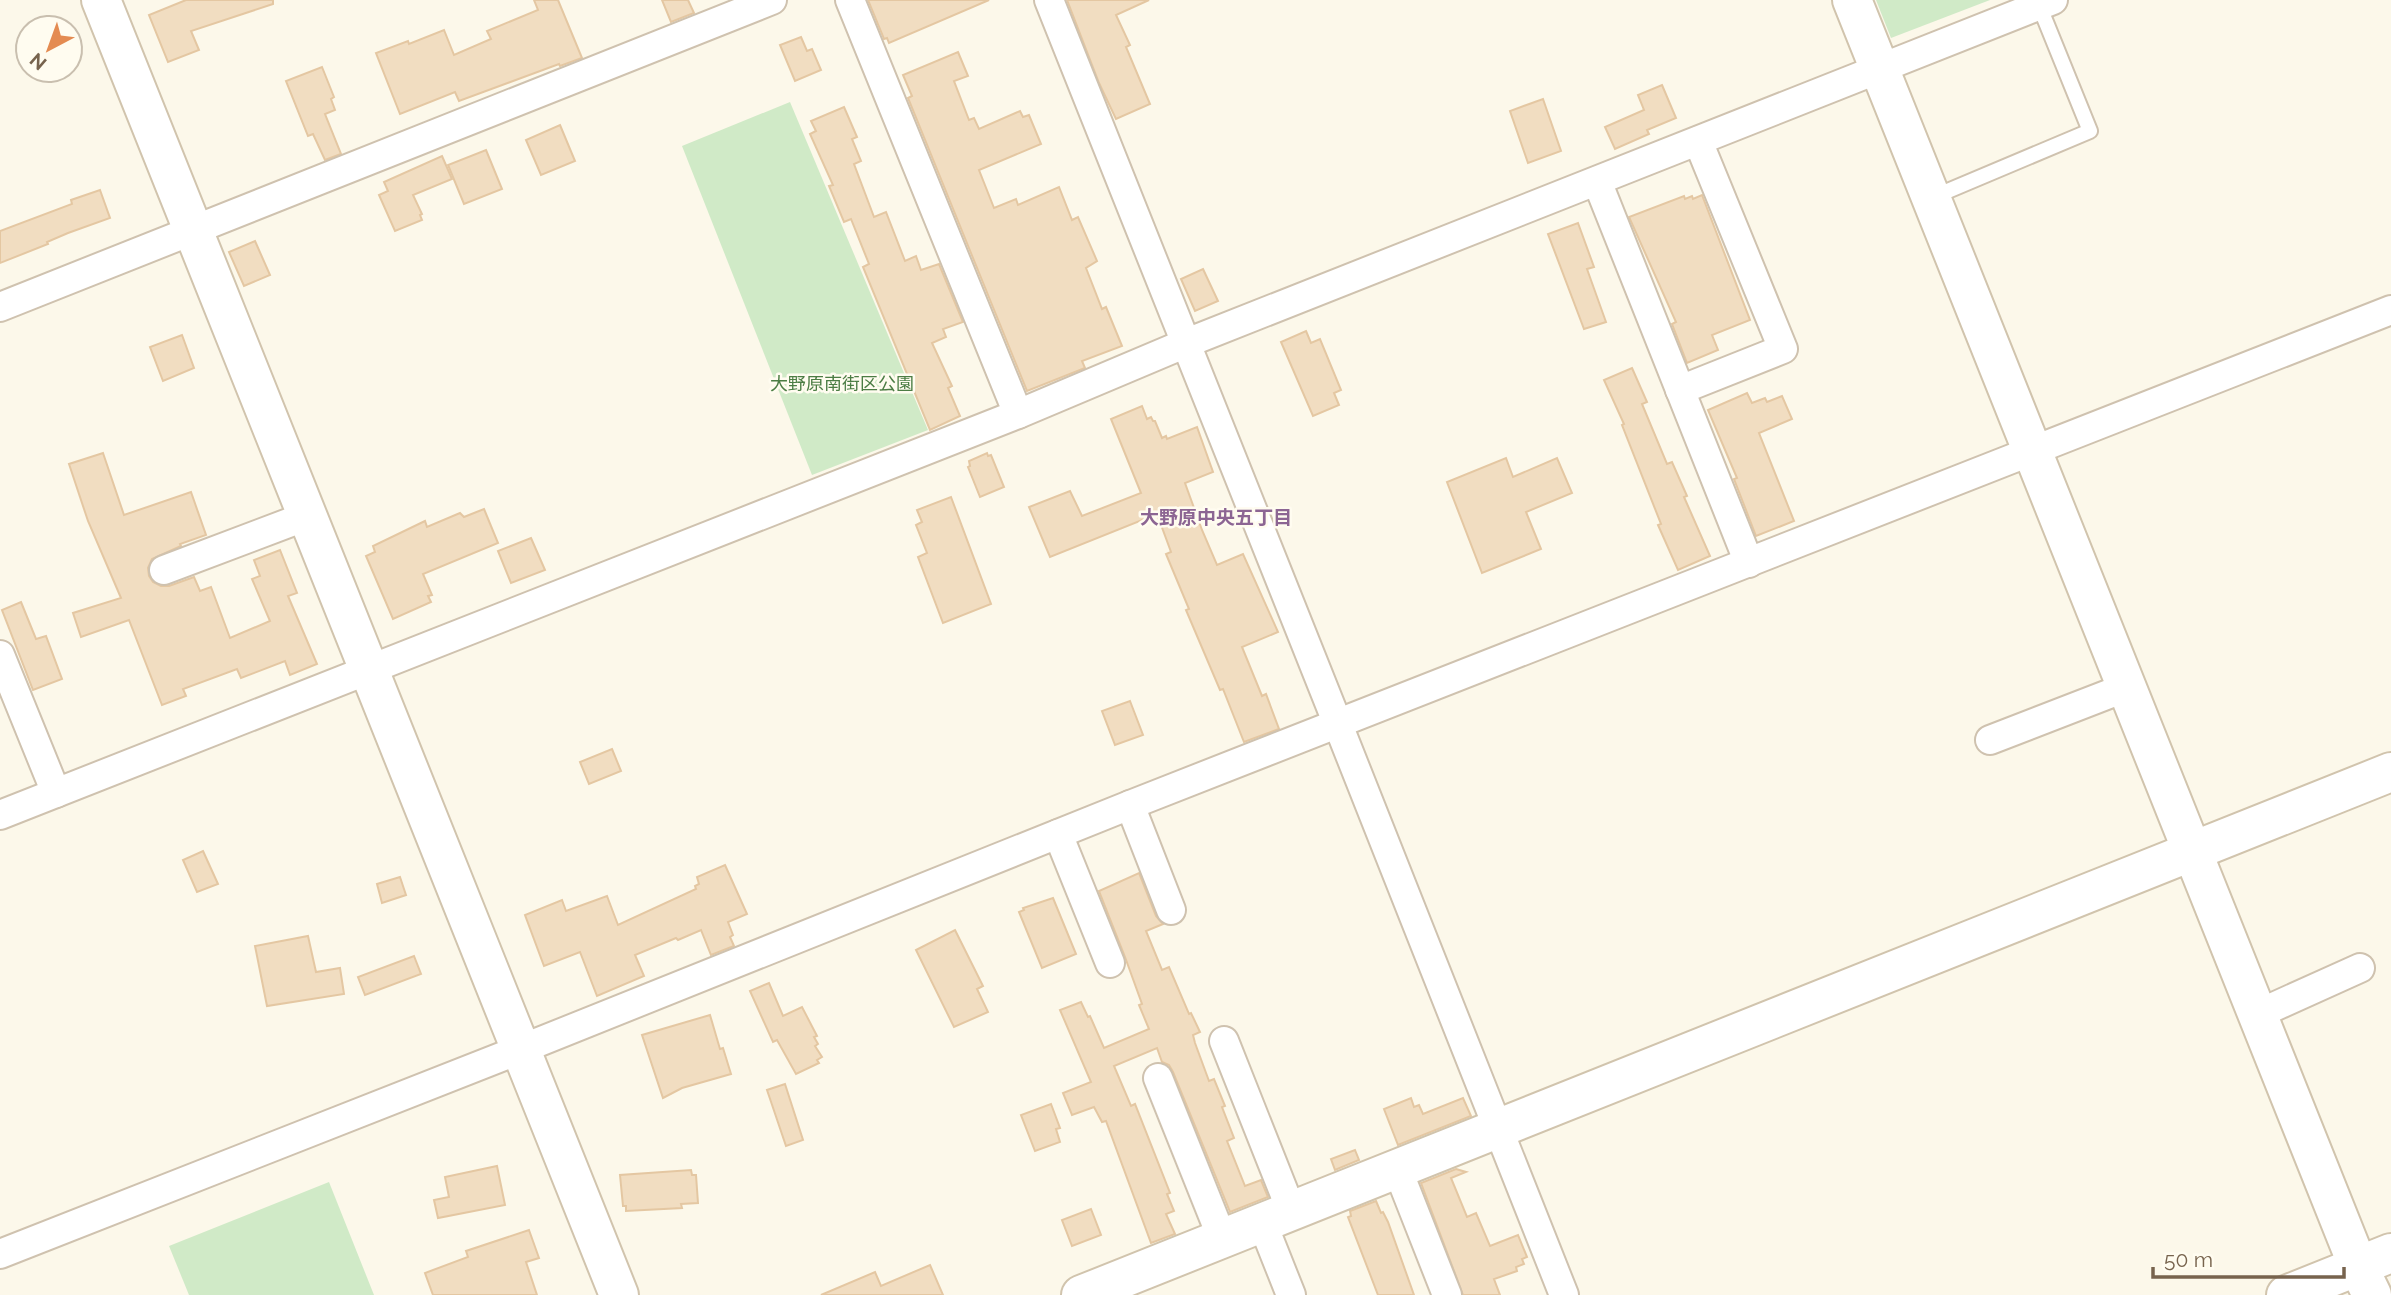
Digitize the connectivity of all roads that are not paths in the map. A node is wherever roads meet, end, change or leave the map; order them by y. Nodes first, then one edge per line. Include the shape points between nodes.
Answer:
1 (101, 0) edge
2 (772, 0) edge
3 (850, 0) edge
4 (1049, 0) edge
5 (1853, 0) edge
6 (2046, 3) edge
7 (1881, 69) junction
8 (1698, 141) junction
9 (1597, 181) junction
10 (1930, 198) junction
11 (194, 230) junction
12 (0, 307) edge
13 (2391, 310) edge
14 (1184, 344) junction
15 (1680, 390) junction
16 (1018, 414) junction
17 (2033, 452) junction
18 (307, 516) junction
19 (1749, 563) junction
20 (164, 570) dead end
21 (0, 655) edge
22 (368, 669) junction
23 (2127, 687) junction
24 (1338, 724) junction
25 (1990, 740) dead end
26 (2391, 772) edge
27 (56, 793) junction
28 (1130, 805) junction
29 (0, 815) edge
30 (1058, 834) junction
31 (2192, 851) junction
32 (1171, 909) dead end
33 (1111, 963) dead end
34 (2360, 968) dead end
35 (2258, 1014) junction
36 (1224, 1041) dead end
37 (519, 1050) junction
38 (1158, 1078) dead end
39 (1496, 1128) junction
40 (1397, 1168) junction
41 (1277, 1216) junction
42 (1222, 1238) junction
43 (0, 1254) edge
44 (2374, 1271) edge
45 (1124, 1287) edge
46 (618, 1295) edge
47 (1081, 1295) edge
48 (1292, 1295) edge
49 (1447, 1295) edge
50 (1564, 1295) edge
51 (2286, 1295) edge

1 - 11 street
2 - 11 street
3 - 16 street
4 - 14 street
5 - 7 street
6 - 7 street
6 - 10 lane via 2090,131
7 - 8 street
7 - 10 street
8 - 9 street
8 - 15 street via 1783,349
9 - 14 street
9 - 15 street
10 - 17 street
11 - 12 street
11 - 18 street
13 - 17 street
14 - 16 street
14 - 24 street
15 - 19 street
16 - 22 street
17 - 19 street
17 - 23 street
18 - 20 street
18 - 22 street
19 - 24 street
21 - 27 street
22 - 27 street
22 - 37 street
23 - 25 street
23 - 31 street
24 - 28 street
24 - 39 street
26 - 31 street
27 - 29 street
28 - 30 street
28 - 32 street
30 - 33 street
30 - 37 street
31 - 35 street
31 - 39 street
34 - 35 street
35 - 44 street
36 - 41 street
37 - 43 street
37 - 46 street
38 - 42 street
39 - 40 street
39 - 50 street
40 - 41 street
40 - 49 street
41 - 42 street
41 - 48 street
42 - 45 street
44 - 51 street
45 - 47 street

